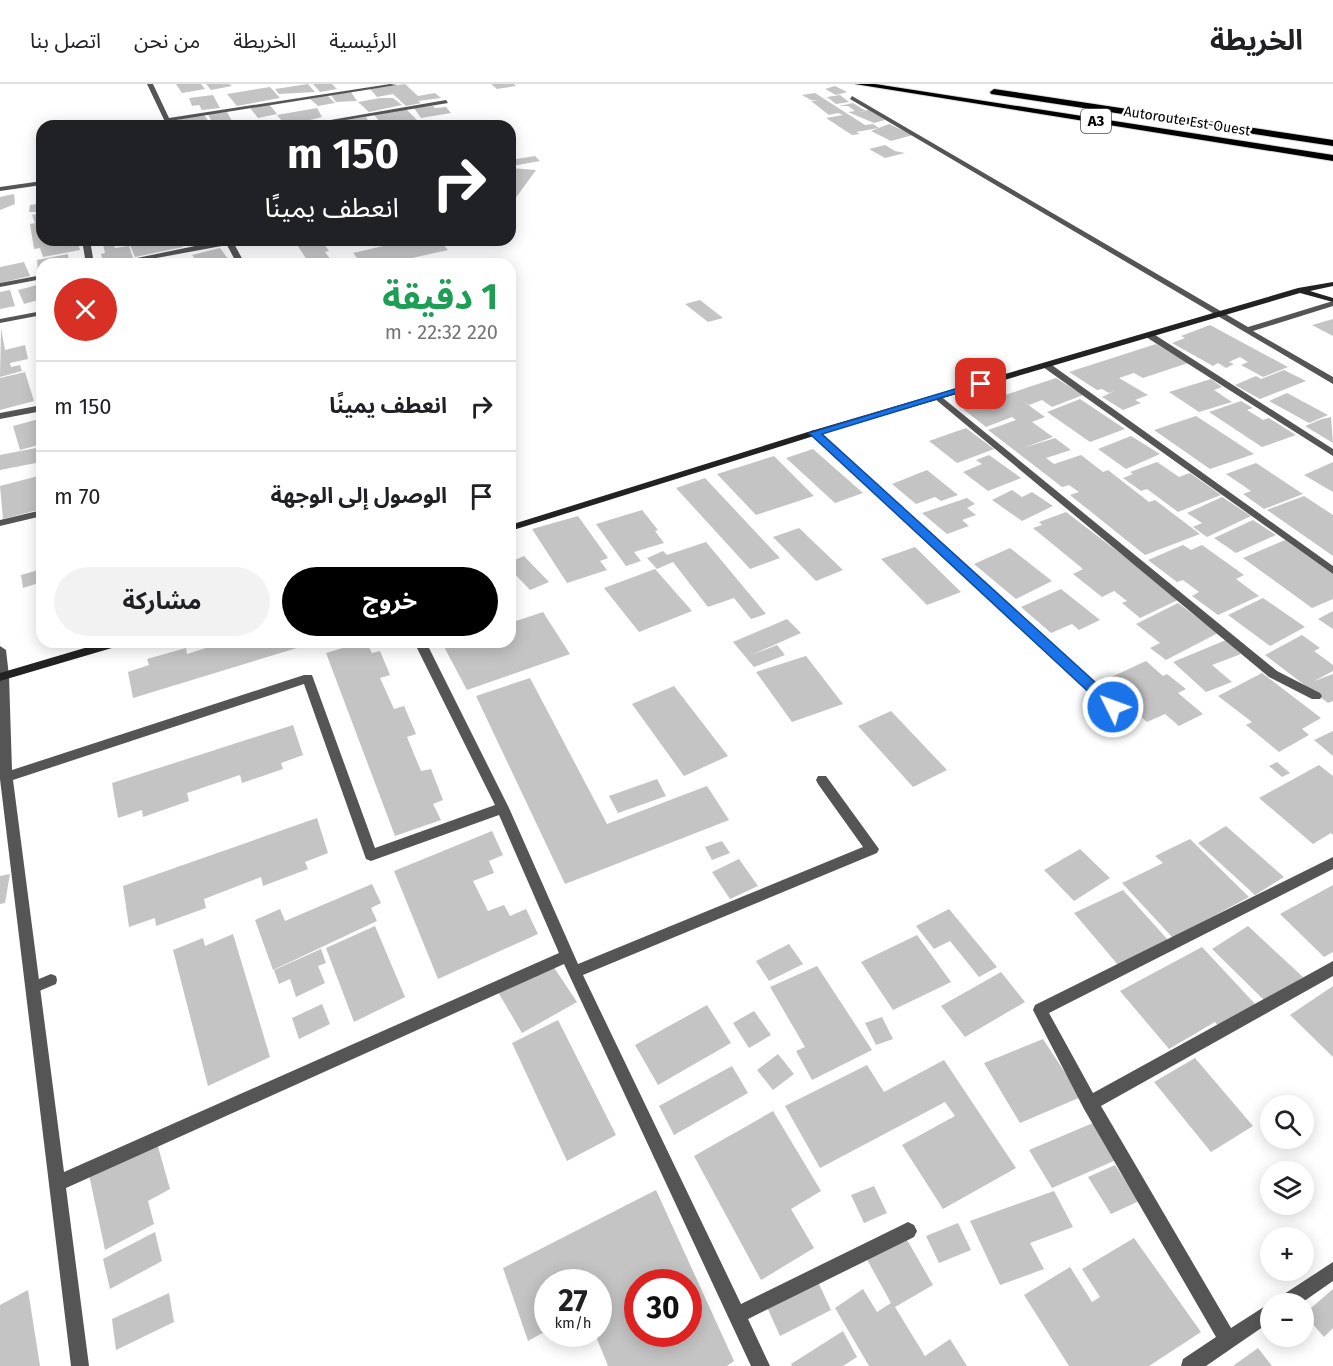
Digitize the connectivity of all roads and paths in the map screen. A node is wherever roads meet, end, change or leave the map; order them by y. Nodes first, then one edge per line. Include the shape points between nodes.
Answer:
1 (150, 84) edge
2 (859, 84) edge
3 (394, 85) edge
4 (985, 91) dead end
5 (852, 98) dead end
6 (446, 102) dead end
7 (167, 120) edge
8 (186, 120) edge
9 (336, 120) edge
10 (1333, 143) edge
11 (1333, 158) edge
12 (36, 184) edge
13 (0, 189) edge
14 (204, 246) edge
15 (143, 258) edge
16 (36, 278) edge
17 (1333, 284) edge
18 (0, 285) edge
19 (1301, 290) junction
20 (1333, 302) edge
21 (36, 314) edge
22 (1220, 314) junction
23 (0, 321) edge
24 (1248, 330) junction
25 (1149, 335) junction
26 (1046, 365) junction
27 (1333, 381) edge
28 (938, 397) junction
29 (36, 409) edge
30 (0, 416) edge
31 (814, 433) junction
32 (1333, 453) edge
33 (36, 514) edge
34 (0, 523) edge
35 (516, 526) edge
36 (1333, 571) edge
37 (98, 648) edge
38 (423, 648) edge
39 (0, 650) edge
40 (2, 676) edge
41 (1316, 696) dead end
42 (1113, 707) dead end
43 (6, 777) junction
44 (822, 780) dead end
45 (503, 808) junction
46 (1333, 863) edge
47 (567, 956) junction
48 (1333, 969) edge
49 (574, 972) junction
50 (51, 980) dead end
51 (32, 987) junction
52 (1090, 1103) junction
53 (59, 1183) junction
54 (908, 1231) dead end
55 (1333, 1271) edge
56 (1300, 1293) edge
57 (737, 1314) junction
58 (1260, 1319) edge
59 (1228, 1340) junction
60 (80, 1366) edge
61 (761, 1366) edge
62 (1190, 1366) edge

1 - 7 street
2 - 11 highway, Autoroute Est-Ouest / A3
3 - 8 street
4 - 10 highway, Autoroute Est-Ouest / A3
5 - 22 street
6 - 9 street
12 - 13 street
14 - 15 street
16 - 18 street
17 - 19 main road
19 - 20 main road
19 - 22 main road
20 - 24 street
21 - 23 street
22 - 24 street
22 - 25 main road
24 - 27 street
25 - 26 main road
25 - 32 street
26 - 28 main road
26 - 36 street
28 - 31 main road
28 - 41 street via 1273,674
29 - 30 street
31 - 35 main road
31 - 42 street
33 - 34 street
37 - 40 main road
38 - 45 street
39 - 40 street
40 - 43 street
43 - 45 street via 308,678 371,855
43 - 51 street
44 - 49 street via 872,849
45 - 47 street
46 - 52 street via 1040,1010
47 - 49 street
47 - 53 street
48 - 52 street
49 - 57 street
50 - 51 lane
51 - 53 street
52 - 59 street
53 - 60 street
54 - 57 street
55 - 56 street
57 - 61 street
58 - 59 street
59 - 62 street

